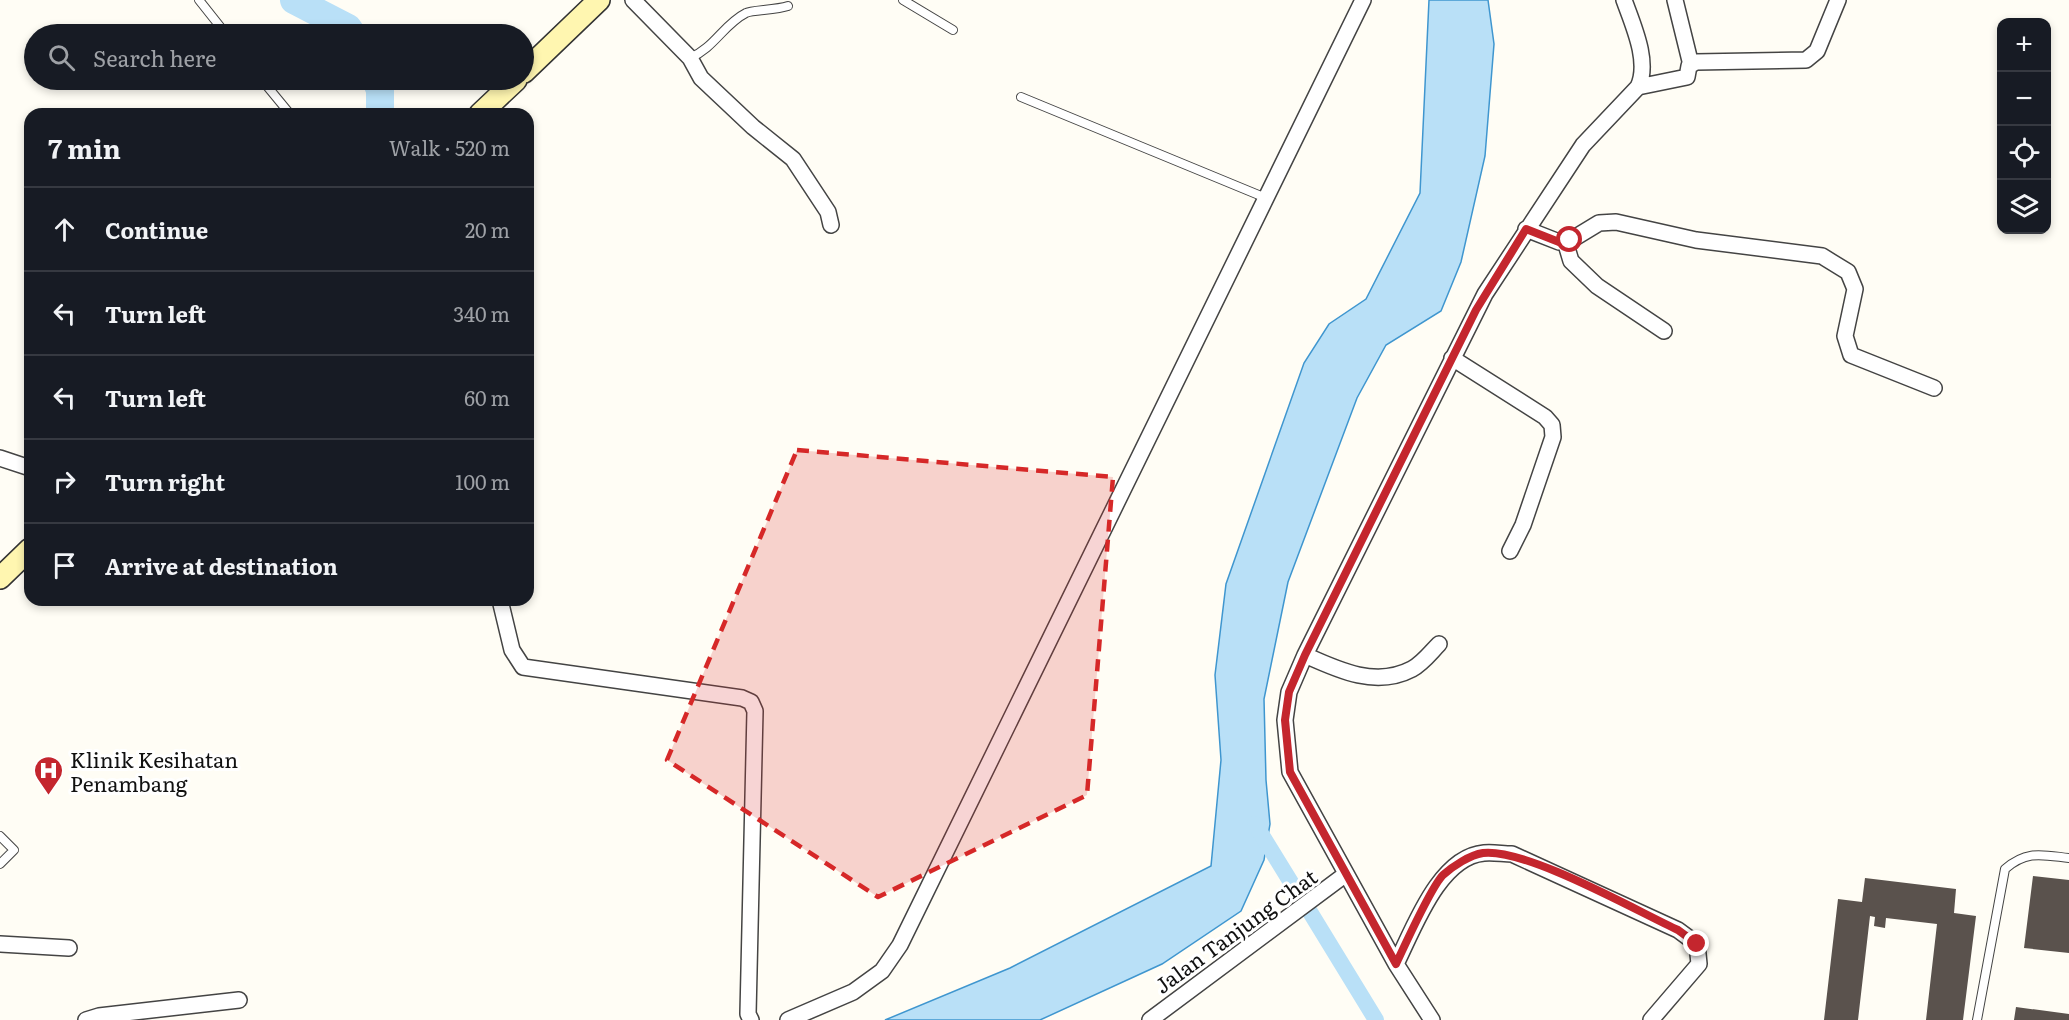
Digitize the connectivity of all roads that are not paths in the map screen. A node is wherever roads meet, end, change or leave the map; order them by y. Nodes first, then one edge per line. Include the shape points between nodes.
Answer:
1 (199, 0) edge
2 (598, 0) edge
3 (633, 0) edge
4 (903, 0) edge
5 (1363, 0) edge
6 (1624, 0) edge
7 (1675, 0) edge
8 (1838, 0) edge
9 (788, 6) dead end
10 (218, 24) edge
11 (953, 30) dead end
12 (690, 58) junction
13 (534, 62) edge
14 (1691, 65) junction
15 (1638, 87) junction
16 (270, 90) edge
17 (505, 90) edge
18 (1021, 97) dead end
19 (285, 108) edge
20 (486, 108) edge
21 (1266, 198) junction
22 (831, 225) dead end
23 (1526, 229) junction
24 (1565, 241) junction
25 (1664, 331) dead end
26 (1452, 358) junction
27 (1934, 388) dead end
28 (0, 458) edge
29 (24, 466) edge
30 (1510, 551) dead end
31 (24, 555) edge
32 (0, 578) edge
33 (501, 606) edge
34 (1439, 644) dead end
35 (1305, 655) junction
36 (0, 836) edge
37 (2069, 858) edge
38 (0, 864) edge
39 (1346, 874) junction
40 (0, 944) edge
41 (69, 948) dead end
42 (1396, 964) junction
43 (239, 1000) dead end
44 (86, 1020) edge
45 (751, 1020) edge
46 (788, 1020) edge
47 (1150, 1020) edge
48 (1432, 1020) edge
49 (1652, 1020) edge
50 (1977, 1020) edge

1 - 10 lane
2 - 13 main road
3 - 12 street
4 - 11 lane
5 - 21 street
6 - 15 street via 1642,62
7 - 14 street
8 - 14 street via 1817,51 1806,60
9 - 12 lane via 744,14 705,52
12 - 22 street via 700,78 793,159 828,212
14 - 15 street via 1687,77
15 - 23 street via 1583,145
16 - 19 lane
17 - 20 main road
18 - 21 lane
21 - 46 street via 900,945 882,971 853,992
23 - 24 street
23 - 26 street via 1476,310
24 - 25 street via 1571,261 1597,286
24 - 27 street via 1607,222 1696,240 1822,256 1848,272 1855,289 1845,336 1851,355
26 - 30 street via 1552,425 1553,437
26 - 35 street
28 - 29 street
31 - 32 main road
33 - 45 street via 512,650 523,667 751,702 755,711 748,1014
34 - 35 street via 1411,669 1368,677 1352,675
35 - 39 street via 1289,692 1285,720 1290,772
36 - 38 lane via 14,850
37 - 50 lane via 2030,854 2005,868
39 - 42 street
39 - 47 street, Jalan Tanjung Chat
40 - 41 street
42 - 48 street
42 - 49 street via 1442,876 1469,857 1483,853 1512,854 1678,930 1697,944 1699,964
43 - 44 street

